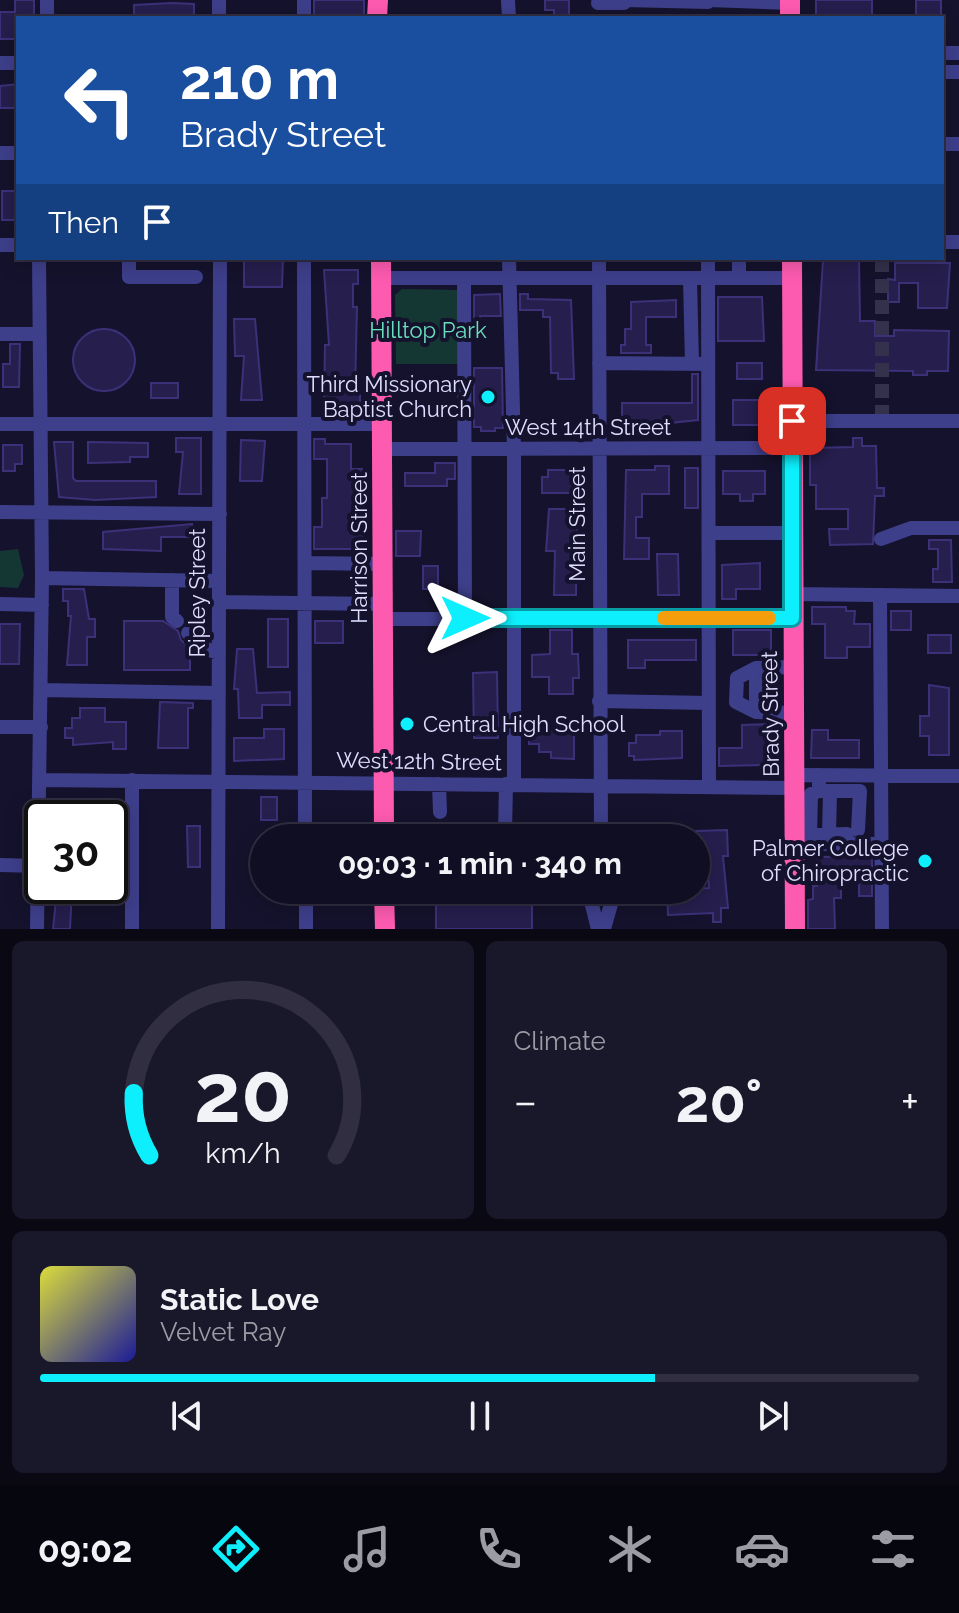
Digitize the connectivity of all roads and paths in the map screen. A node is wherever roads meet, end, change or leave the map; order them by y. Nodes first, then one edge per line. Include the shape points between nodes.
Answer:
1 (624, 1) edge
2 (708, 1) edge
3 (736, 1) edge
4 (761, 2) edge
5 (598, 7) edge
6 (790, 7) edge
7 (39, 260) edge
8 (129, 260) edge
9 (220, 260) edge
10 (304, 260) edge
11 (509, 260) edge
12 (599, 260) edge
13 (708, 260) edge
14 (739, 260) edge
15 (381, 268) edge
16 (792, 268) edge
17 (196, 277) dead end
18 (739, 278) junction
19 (464, 279) junction
20 (509, 279) junction
21 (690, 279) junction
22 (709, 279) junction
23 (599, 280) junction
24 (0, 334) edge
25 (39, 334) junction
26 (599, 363) junction
27 (692, 364) junction
28 (708, 364) junction
29 (792, 421) junction
30 (959, 421) edge
31 (305, 423) junction
32 (0, 424) edge
33 (39, 424) junction
34 (220, 424) junction
35 (383, 424) junction
36 (709, 448) junction
37 (792, 448) junction
38 (383, 449) junction
39 (465, 449) junction
40 (514, 449) junction
41 (599, 449) junction
42 (0, 512) edge
43 (42, 514) junction
44 (220, 514) junction
45 (959, 528) edge
46 (715, 533) dead end
47 (792, 533) junction
48 (881, 539) dead end
49 (306, 563) junction
50 (384, 564) junction
51 (42, 578) junction
52 (172, 580) junction
53 (219, 581) junction
54 (791, 594) junction
55 (880, 595) junction
56 (959, 596) edge
57 (219, 602) junction
58 (306, 602) junction
59 (0, 604) edge
60 (42, 605) junction
61 (384, 611) junction
62 (465, 618) junction
63 (599, 618) junction
64 (709, 618) junction
65 (792, 618) junction
66 (514, 619) junction
67 (177, 621) dead end
68 (188, 633) dead end
69 (219, 653) junction
70 (793, 667) junction
71 (41, 690) junction
72 (219, 693) junction
73 (599, 701) junction
74 (709, 703) junction
75 (794, 713) junction
76 (0, 727) edge
77 (41, 727) junction
78 (819, 775) junction
79 (881, 776) junction
80 (959, 776) edge
81 (41, 780) junction
82 (132, 780) junction
83 (218, 781) junction
84 (305, 781) junction
85 (383, 781) junction
86 (439, 784) junction
87 (510, 784) junction
88 (599, 786) junction
89 (709, 787) junction
90 (825, 791) junction
91 (799, 793) junction
92 (41, 800) edge
93 (440, 812) dead end
94 (305, 824) edge
95 (384, 824) edge
96 (506, 824) edge
97 (600, 824) edge
98 (824, 838) junction
99 (795, 844) junction
100 (881, 844) junction
101 (0, 865) edge
102 (24, 866) edge
103 (38, 904) edge
104 (306, 904) edge
105 (384, 904) edge
106 (592, 904) edge
107 (611, 904) edge
108 (37, 929) edge
109 (132, 929) edge
110 (218, 929) edge
111 (306, 929) edge
112 (385, 929) edge
113 (598, 929) edge
114 (604, 929) edge
115 (795, 929) edge
116 (882, 929) edge

1 - 2 street
1 - 5 street
2 - 3 street
3 - 4 street
4 - 6 street
7 - 25 street
8 - 17 street via 129,277
9 - 34 street, Ripley Street
10 - 31 street
11 - 20 street
12 - 23 street, Main Street
13 - 22 street
14 - 18 street
15 - 19 street
15 - 35 highway, Harrison Street
16 - 18 street
16 - 29 highway, Brady Street
18 - 22 street
19 - 20 street
19 - 39 street
20 - 23 street
20 - 40 street
21 - 22 street
21 - 23 street
21 - 27 street
22 - 28 street
23 - 26 street, Main Street
24 - 25 street
25 - 33 street
26 - 27 street
26 - 41 street, Main Street
27 - 28 street
28 - 36 street
29 - 30 street
29 - 37 highway, Brady Street
31 - 34 street
31 - 35 street
31 - 49 street
32 - 33 street
33 - 34 street
33 - 43 street
34 - 44 street, Ripley Street
35 - 38 highway, Harrison Street
36 - 37 street, West 14th Street
36 - 41 street, West 14th Street
36 - 64 street
37 - 47 highway, Brady Street
38 - 39 street, West 14th Street
38 - 50 highway, Harrison Street
39 - 40 street, West 14th Street
39 - 62 street
40 - 41 street, West 14th Street
40 - 66 street
41 - 63 street, Main Street
42 - 43 street
43 - 44 street
43 - 51 street
44 - 53 street, Ripley Street
45 - 48 street via 911,528
46 - 47 street
47 - 54 highway, Brady Street
49 - 50 street
49 - 58 street
50 - 61 highway, Harrison Street
51 - 52 street
51 - 60 street
52 - 53 street
52 - 67 street via 172,617
53 - 57 street, Ripley Street
54 - 55 street
54 - 65 highway, Brady Street
55 - 56 street
55 - 79 street
57 - 58 street
57 - 69 street, Ripley Street
58 - 61 street
58 - 84 street
59 - 60 street
60 - 71 street
61 - 62 street
61 - 85 highway, Harrison Street
62 - 66 street
63 - 64 street
63 - 66 street
63 - 73 street, Main Street
64 - 65 street
64 - 74 street
65 - 70 highway, Brady Street
66 - 87 street
68 - 69 street
69 - 72 street, Ripley Street
70 - 75 highway, Brady Street
70 - 75 street via 756,668 756,712
71 - 72 street
71 - 77 street
72 - 83 street, Ripley Street
73 - 74 street
73 - 88 street, Main Street
74 - 89 street
75 - 91 highway, Brady Street
76 - 77 street
77 - 81 street
78 - 79 street, West 12th Street
78 - 90 street
78 - 91 street, West 12th Street
79 - 80 street, West 12th Street
79 - 100 street
81 - 82 street, West 12th Street
81 - 92 street
82 - 83 street, West 12th Street
82 - 109 street
83 - 84 street, West 12th Street
83 - 110 street, Ripley Street
84 - 85 street, West 12th Street
84 - 94 street
85 - 86 street, West 12th Street
85 - 95 highway, Harrison Street
86 - 87 street, West 12th Street
86 - 93 street
87 - 88 street, West 12th Street
87 - 96 street
88 - 89 street, West 12th Street
88 - 97 street, Main Street
89 - 91 street, West 12th Street
90 - 91 street
90 - 98 street
90 - 98 street via 860,791 853,832
91 - 98 street via 810,835
91 - 99 highway, Brady Street
98 - 99 street
98 - 100 street
99 - 115 highway, Brady Street
100 - 116 street
101 - 102 street
103 - 108 street
104 - 111 street
105 - 112 highway
106 - 113 street
107 - 114 street

